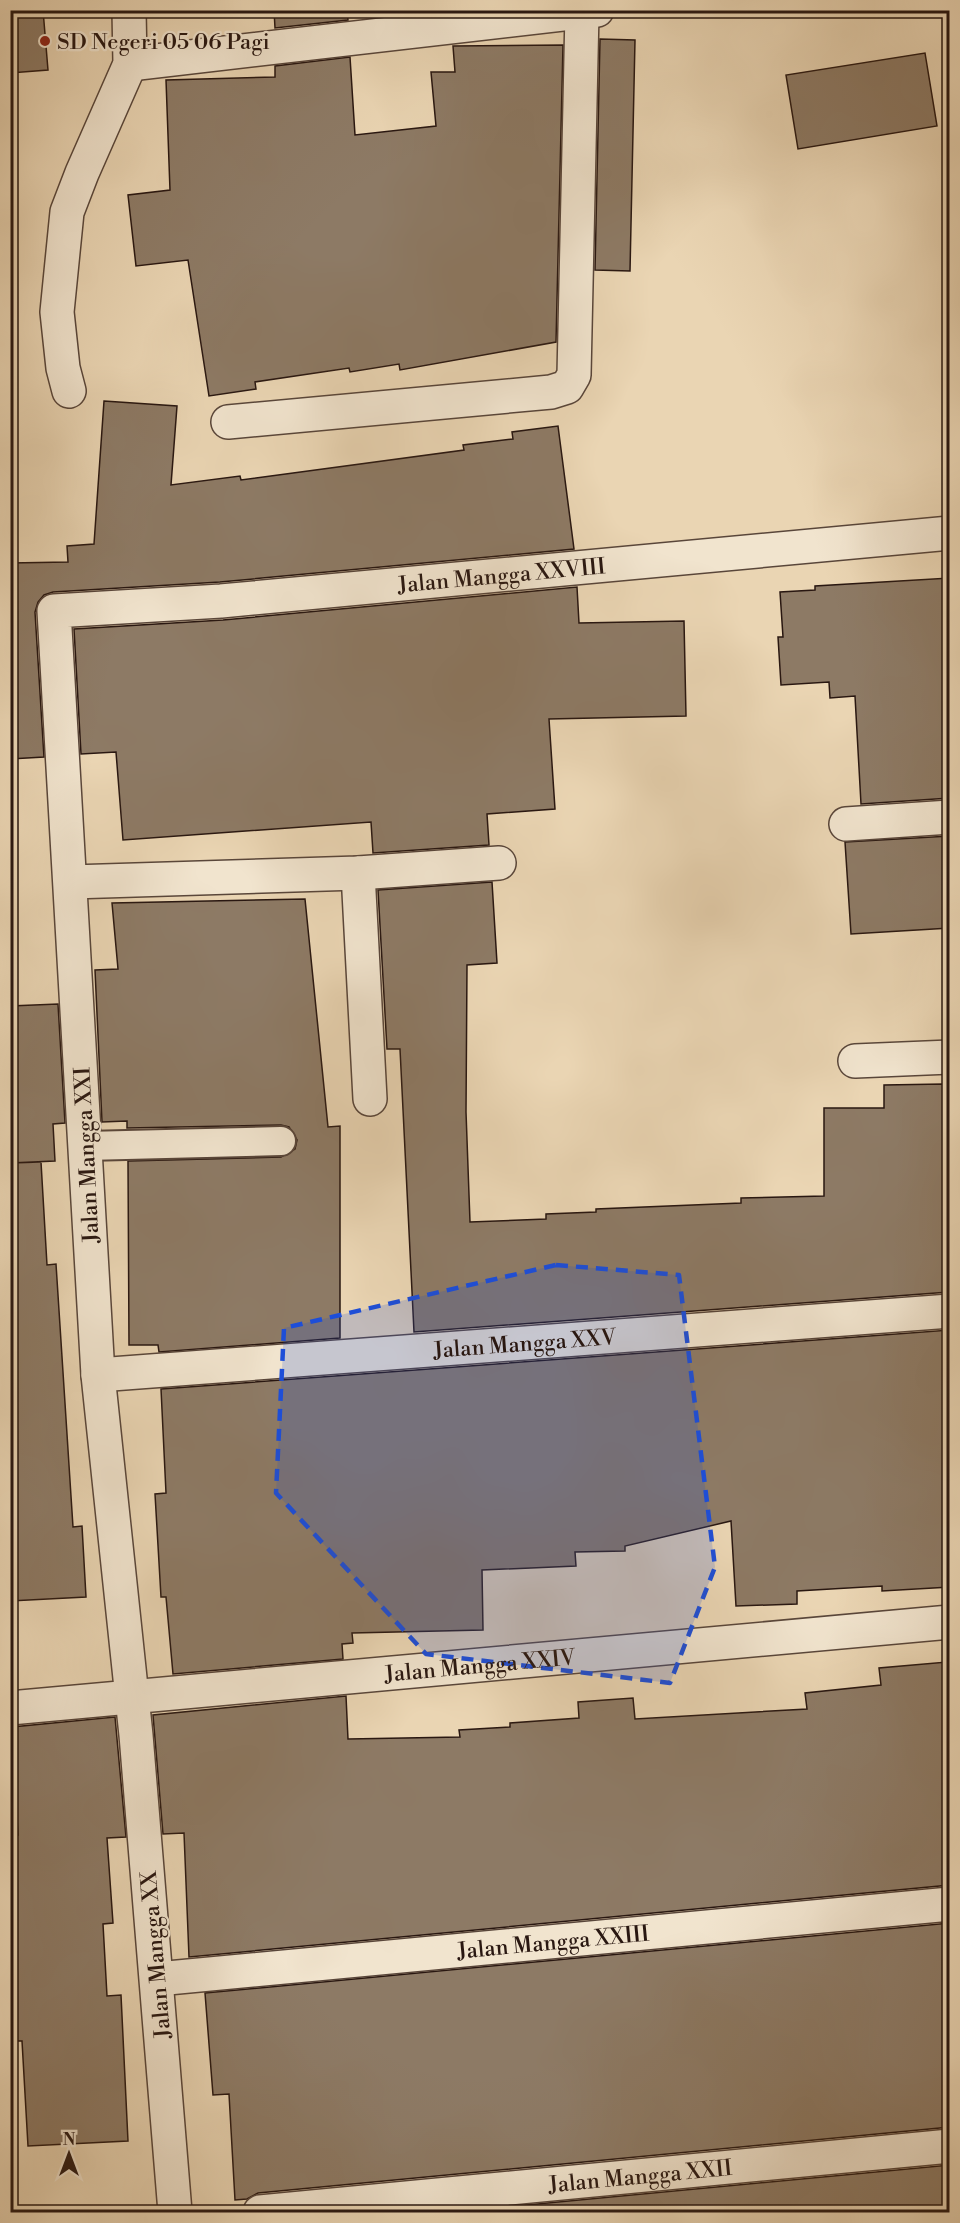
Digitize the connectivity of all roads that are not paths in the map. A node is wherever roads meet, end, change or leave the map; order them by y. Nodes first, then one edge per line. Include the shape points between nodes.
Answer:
1 (129, 10) edge
2 (589, 11) edge
3 (130, 64) junction
4 (69, 391) dead end
5 (228, 422) dead end
6 (950, 532) edge
7 (54, 611) joint
8 (950, 817) edge
9 (846, 824) dead end
10 (499, 863) dead end
11 (358, 873) junction
12 (71, 882) junction
13 (950, 1057) edge
14 (855, 1061) dead end
15 (370, 1100) dead end
16 (281, 1141) dead end
17 (86, 1146) junction
18 (950, 1311) edge
19 (98, 1375) junction
20 (950, 1622) edge
21 (132, 1697) junction
22 (10, 1708) edge
23 (950, 1904) edge
24 (157, 1979) junction
25 (950, 2146) edge
26 (176, 2212) edge
27 (260, 2212) edge

1 - 3 street
2 - 3 street
2 - 5 street via 574,375 567,387 551,392
3 - 4 street via 67,212 57,312
6 - 7 street, Jalan Mangga XXVIII via 221,601
7 - 12 street, Jalan Mangga XXI
8 - 9 street
10 - 11 street
11 - 12 street
11 - 15 street
12 - 17 street, Jalan Mangga XXI
13 - 14 street
16 - 17 lane
17 - 19 street, Jalan Mangga XXI
18 - 19 street, Jalan Mangga XXV
19 - 21 street, Jalan Mangga XXI
20 - 21 street, Jalan Mangga XXIV
21 - 22 street, Jalan Mangga XXIV
21 - 24 street, Jalan Mangga XX
23 - 24 street, Jalan Mangga XXIII
24 - 26 street, Jalan Mangga XX
25 - 27 street, Jalan Mangga XXII

